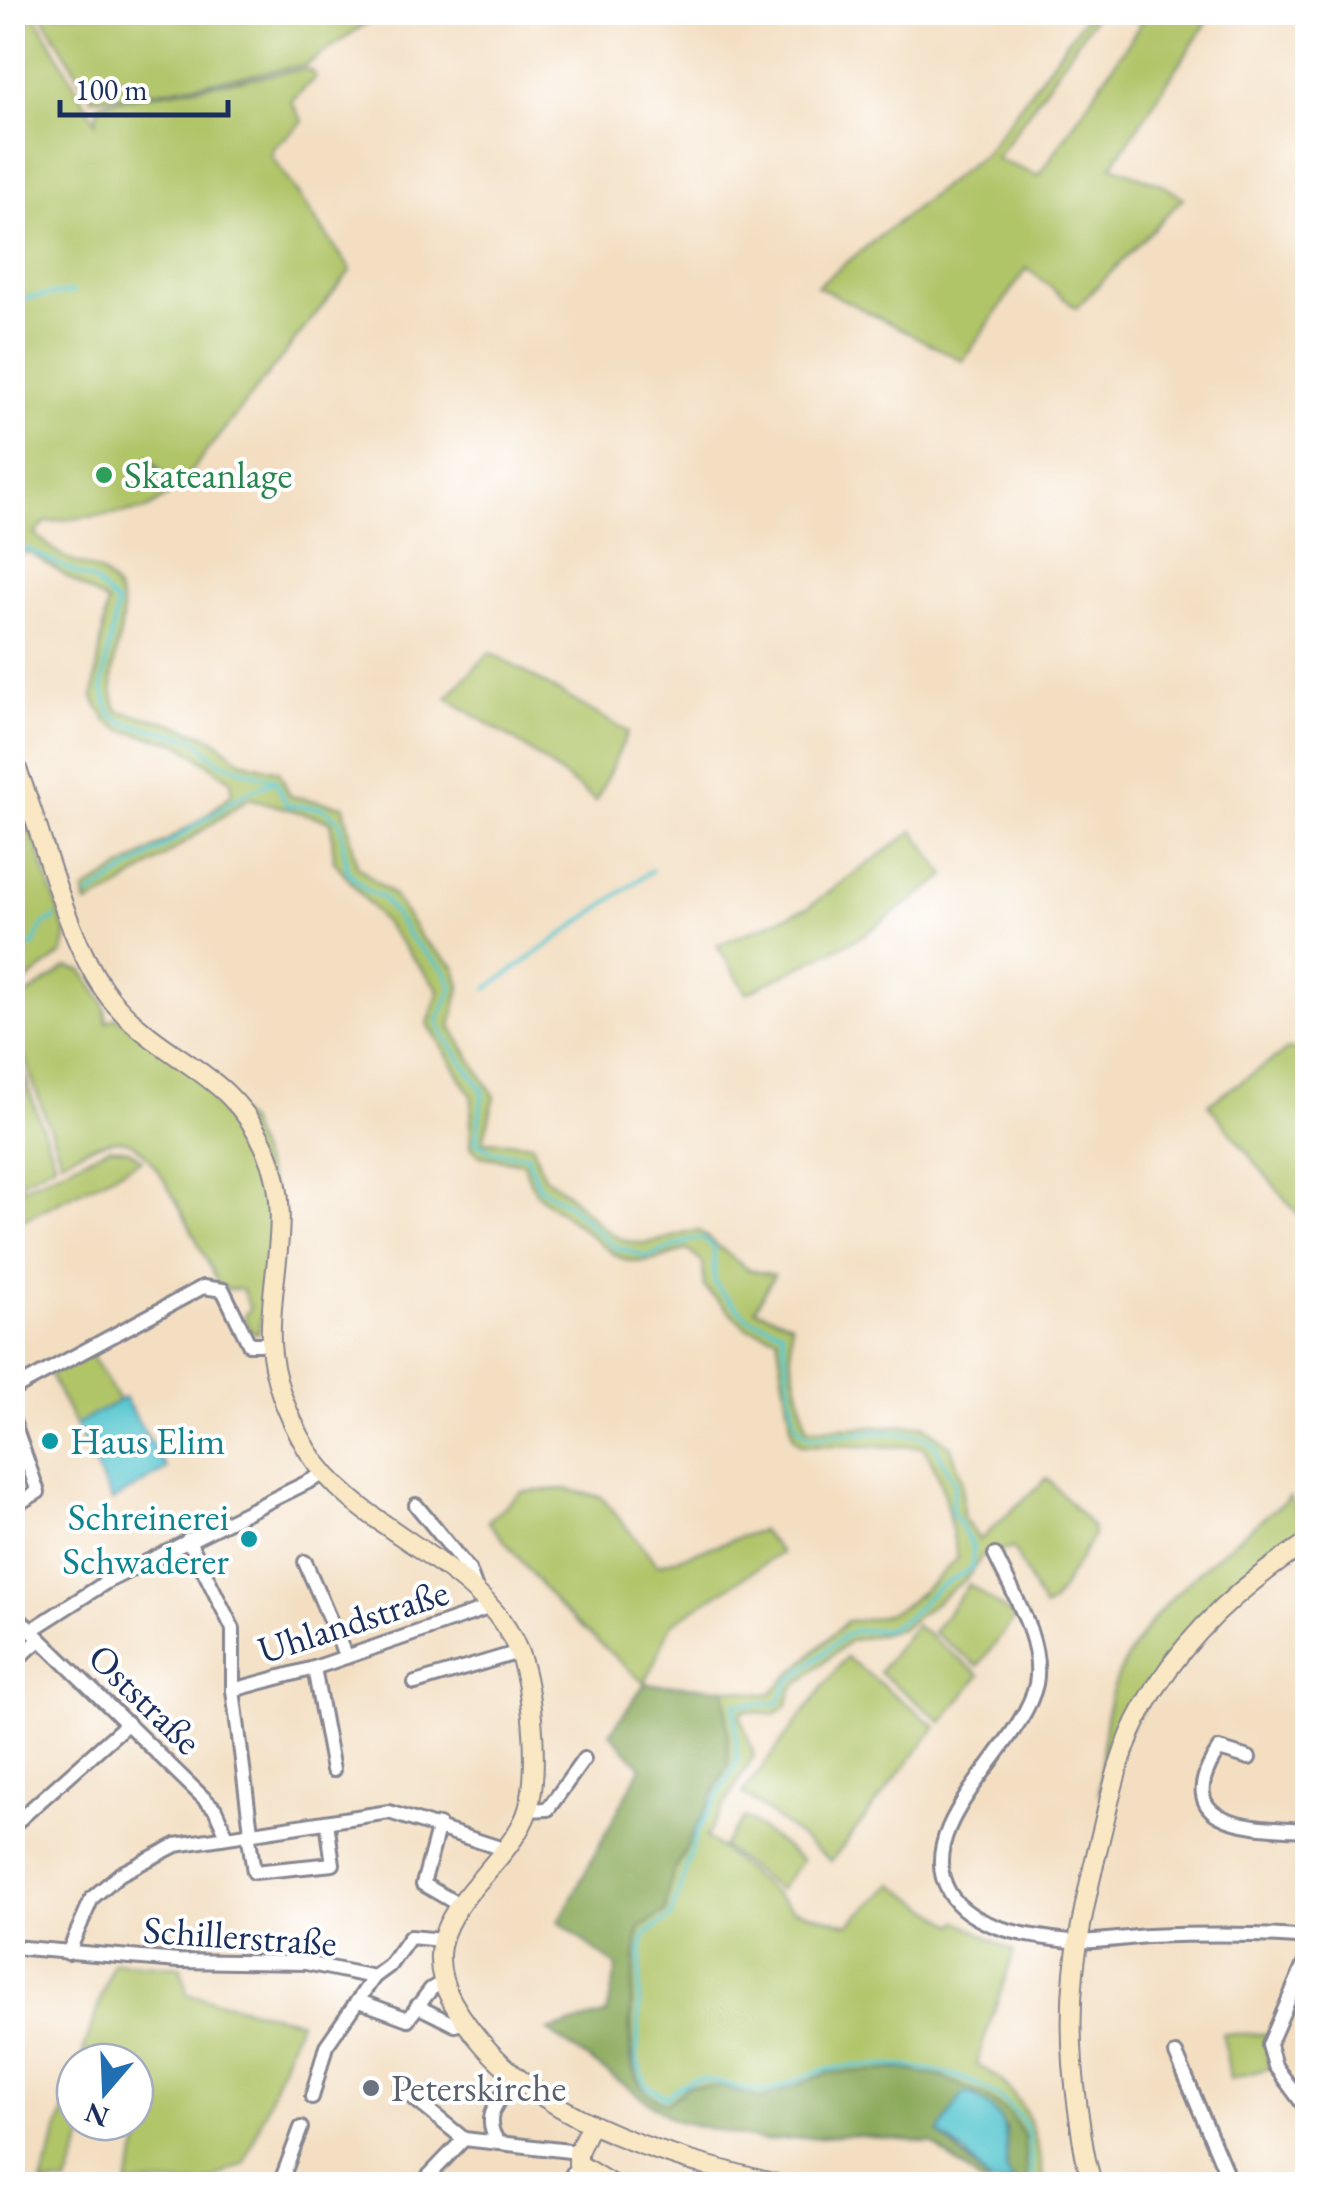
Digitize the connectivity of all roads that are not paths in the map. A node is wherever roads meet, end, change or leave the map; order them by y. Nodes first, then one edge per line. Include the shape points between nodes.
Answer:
1 (12, 758) edge
2 (271, 1344) junction
3 (12, 1390) edge
4 (12, 1418) edge
5 (324, 1474) junction
6 (416, 1505) dead end
7 (12, 1506) edge
8 (188, 1539) junction
9 (1308, 1542) edge
10 (995, 1555) dead end
11 (305, 1562) dead end
12 (484, 1600) junction
13 (12, 1612) edge
14 (34, 1636) junction
15 (1308, 1645) edge
16 (518, 1652) junction
17 (1308, 1656) edge
18 (346, 1657) junction
19 (12, 1664) edge
20 (314, 1668) junction
21 (415, 1683) dead end
22 (233, 1690) junction
23 (128, 1723) junction
24 (1249, 1758) dead end
25 (584, 1759) dead end
26 (333, 1770) dead end
27 (528, 1810) junction
28 (326, 1822) junction
29 (12, 1826) edge
30 (439, 1826) junction
31 (1308, 1830) edge
32 (250, 1831) junction
33 (226, 1834) junction
34 (503, 1849) junction
35 (459, 1905) junction
36 (1308, 1938) edge
37 (442, 1940) junction
38 (1075, 1942) junction
39 (12, 1947) edge
40 (68, 1953) junction
41 (1308, 1955) edge
42 (374, 1977) junction
43 (443, 1982) junction
44 (359, 2001) junction
45 (418, 2006) junction
46 (466, 2022) junction
47 (1176, 2054) dead end
48 (516, 2075) junction
49 (402, 2088) dead end
50 (312, 2098) dead end
51 (1308, 2111) edge
52 (590, 2126) junction
53 (301, 2128) dead end
54 (464, 2138) junction
55 (500, 2144) junction
56 (578, 2158) junction
57 (280, 2184) edge
58 (420, 2184) edge
59 (566, 2184) edge
60 (611, 2184) edge
61 (776, 2184) edge
62 (1093, 2184) edge
63 (1231, 2184) edge

1 - 2 street via 99,982 143,1030 235,1098 269,1156 283,1215
2 - 3 street via 250,1344 223,1290 203,1287
2 - 5 street via 279,1386
4 - 7 street via 38,1492
5 - 8 street
5 - 12 street
6 - 12 street via 469,1570
8 - 14 street via 108,1581
8 - 22 street via 233,1629
9 - 38 street via 1242,1590 1179,1656 1144,1706 1117,1770
10 - 38 street via 1028,1630 1037,1664 1033,1692 949,1825 939,1866 951,1896 969,1915
11 - 18 street
12 - 16 street
12 - 18 street, Uhlandstraße
13 - 14 street, Oststraße
14 - 19 street
14 - 23 street, Oststraße
15 - 17 street
16 - 21 street
16 - 27 street via 531,1719
18 - 20 street, Uhlandstraße
20 - 22 street, Uhlandstraße
20 - 26 street
22 - 32 street
23 - 29 street
23 - 33 street, Oststraße via 215,1809
24 - 31 street via 1219,1749 1204,1778 1208,1805 1230,1823
25 - 27 street via 548,1809
27 - 34 street
28 - 30 street via 390,1812
28 - 32 street
28 - 32 street via 333,1864 254,1872
30 - 34 street
30 - 35 street via 423,1884
32 - 33 street
33 - 40 street via 176,1845 120,1874 92,1898
34 - 35 street
35 - 37 street
36 - 38 street via 1215,1934
37 - 42 street, Schillerstraße via 410,1936
37 - 43 street
38 - 62 street via 1075,2088
39 - 40 street, Schillerstraße
40 - 42 street, Schillerstraße via 306,1964
41 - 51 street via 1269,2045 1275,2066
42 - 44 street
43 - 45 street
43 - 46 street
44 - 45 street via 408,2019
44 - 50 street via 326,2046
45 - 46 street via 455,2025
46 - 48 street
47 - 63 street
48 - 52 street
48 - 55 street via 488,2117
49 - 54 street
52 - 56 street
52 - 61 street via 653,2151
53 - 57 street
54 - 55 street
54 - 58 street
55 - 56 street
56 - 59 street
56 - 60 street

